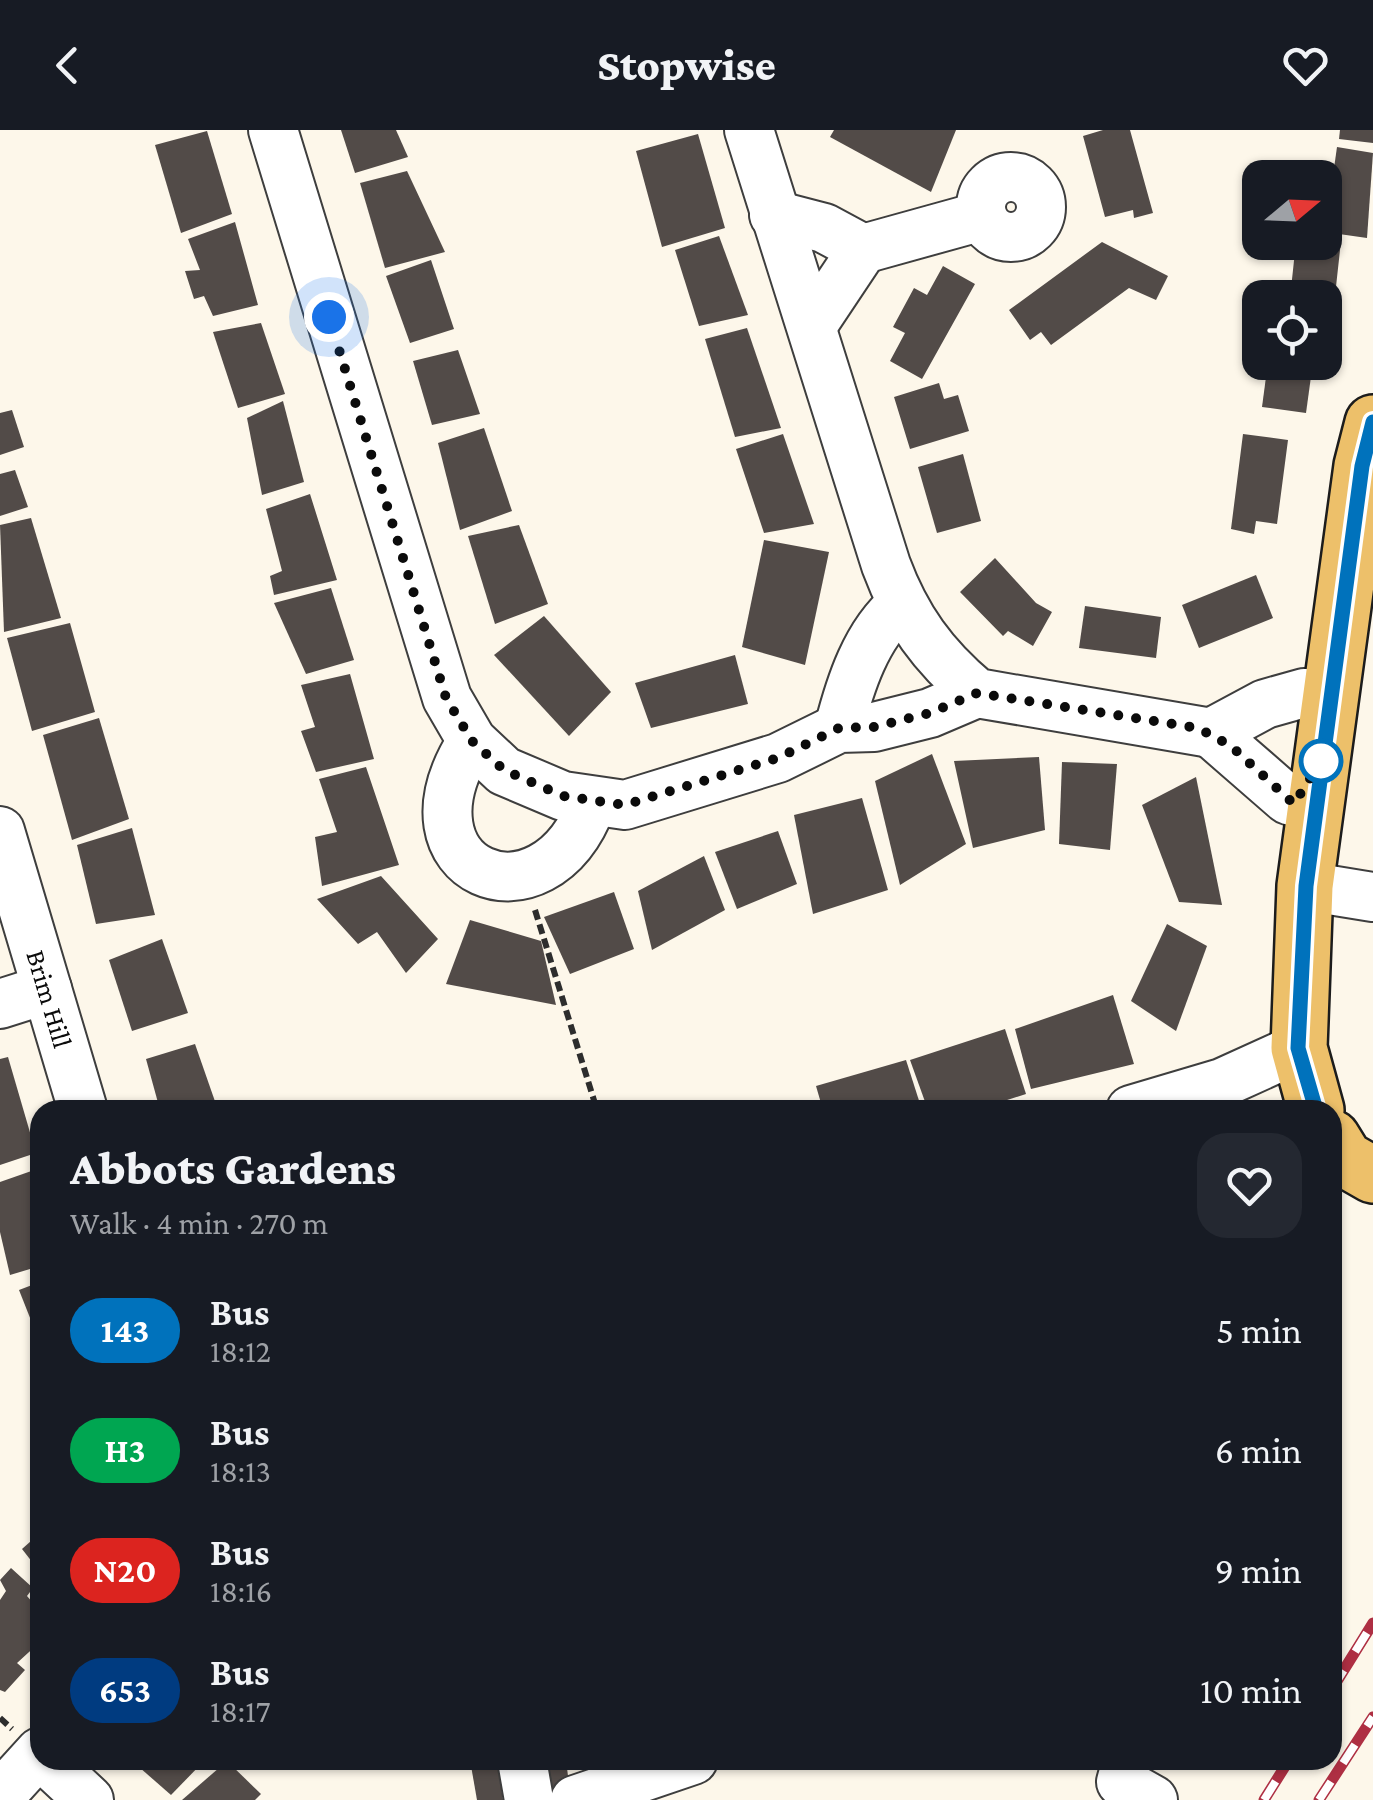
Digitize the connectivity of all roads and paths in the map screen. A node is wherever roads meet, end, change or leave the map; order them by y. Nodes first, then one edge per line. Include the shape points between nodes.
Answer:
1 (273, 130) edge
2 (748, 130) edge
3 (774, 215) junction
4 (982, 216) dead end
5 (863, 250) junction
6 (812, 324) junction
7 (1373, 422) edge
8 (901, 605) junction
9 (977, 693) junction
10 (1331, 695) junction
11 (839, 728) junction
12 (1211, 733) junction
13 (472, 741) junction
14 (592, 803) junction
15 (1314, 806) junction
16 (0, 831) edge
17 (524, 876) junction
18 (1306, 886) junction
19 (1373, 898) edge
20 (47, 989) junction
21 (0, 1004) edge
22 (1298, 1048) junction
23 (80, 1100) edge
24 (594, 1100) edge
25 (1185, 1100) edge
26 (1313, 1100) edge
27 (30, 1764) edge
28 (57, 1770) edge
29 (524, 1770) edge
30 (665, 1770) edge
31 (1124, 1770) edge
32 (0, 1796) edge
33 (587, 1798) edge
34 (89, 1800) edge
35 (529, 1800) edge
36 (1152, 1800) edge

1 - 13 street via 431,654 446,698
2 - 3 street
3 - 5 street via 824,228
3 - 6 street
4 - 5 street
5 - 6 street
6 - 8 street
7 - 10 main road
8 - 9 street via 924,642
8 - 11 street via 873,637
9 - 11 street via 930,713
9 - 12 street
10 - 12 street via 1304,693 1265,704
10 - 15 main road
11 - 14 street via 778,758 656,798
12 - 15 street via 1288,800
13 - 14 street via 532,785
13 - 17 street via 453,770 446,824 470,864
14 - 17 street via 564,851
15 - 18 main road
16 - 20 street, Brim Hill
17 - 24 path
18 - 19 street
18 - 22 main road
20 - 21 street
20 - 23 street, Brim Hill
22 - 25 street
22 - 26 main road
27 - 32 street
28 - 34 street
29 - 35 street
30 - 33 street
31 - 36 street via 1121,1782

